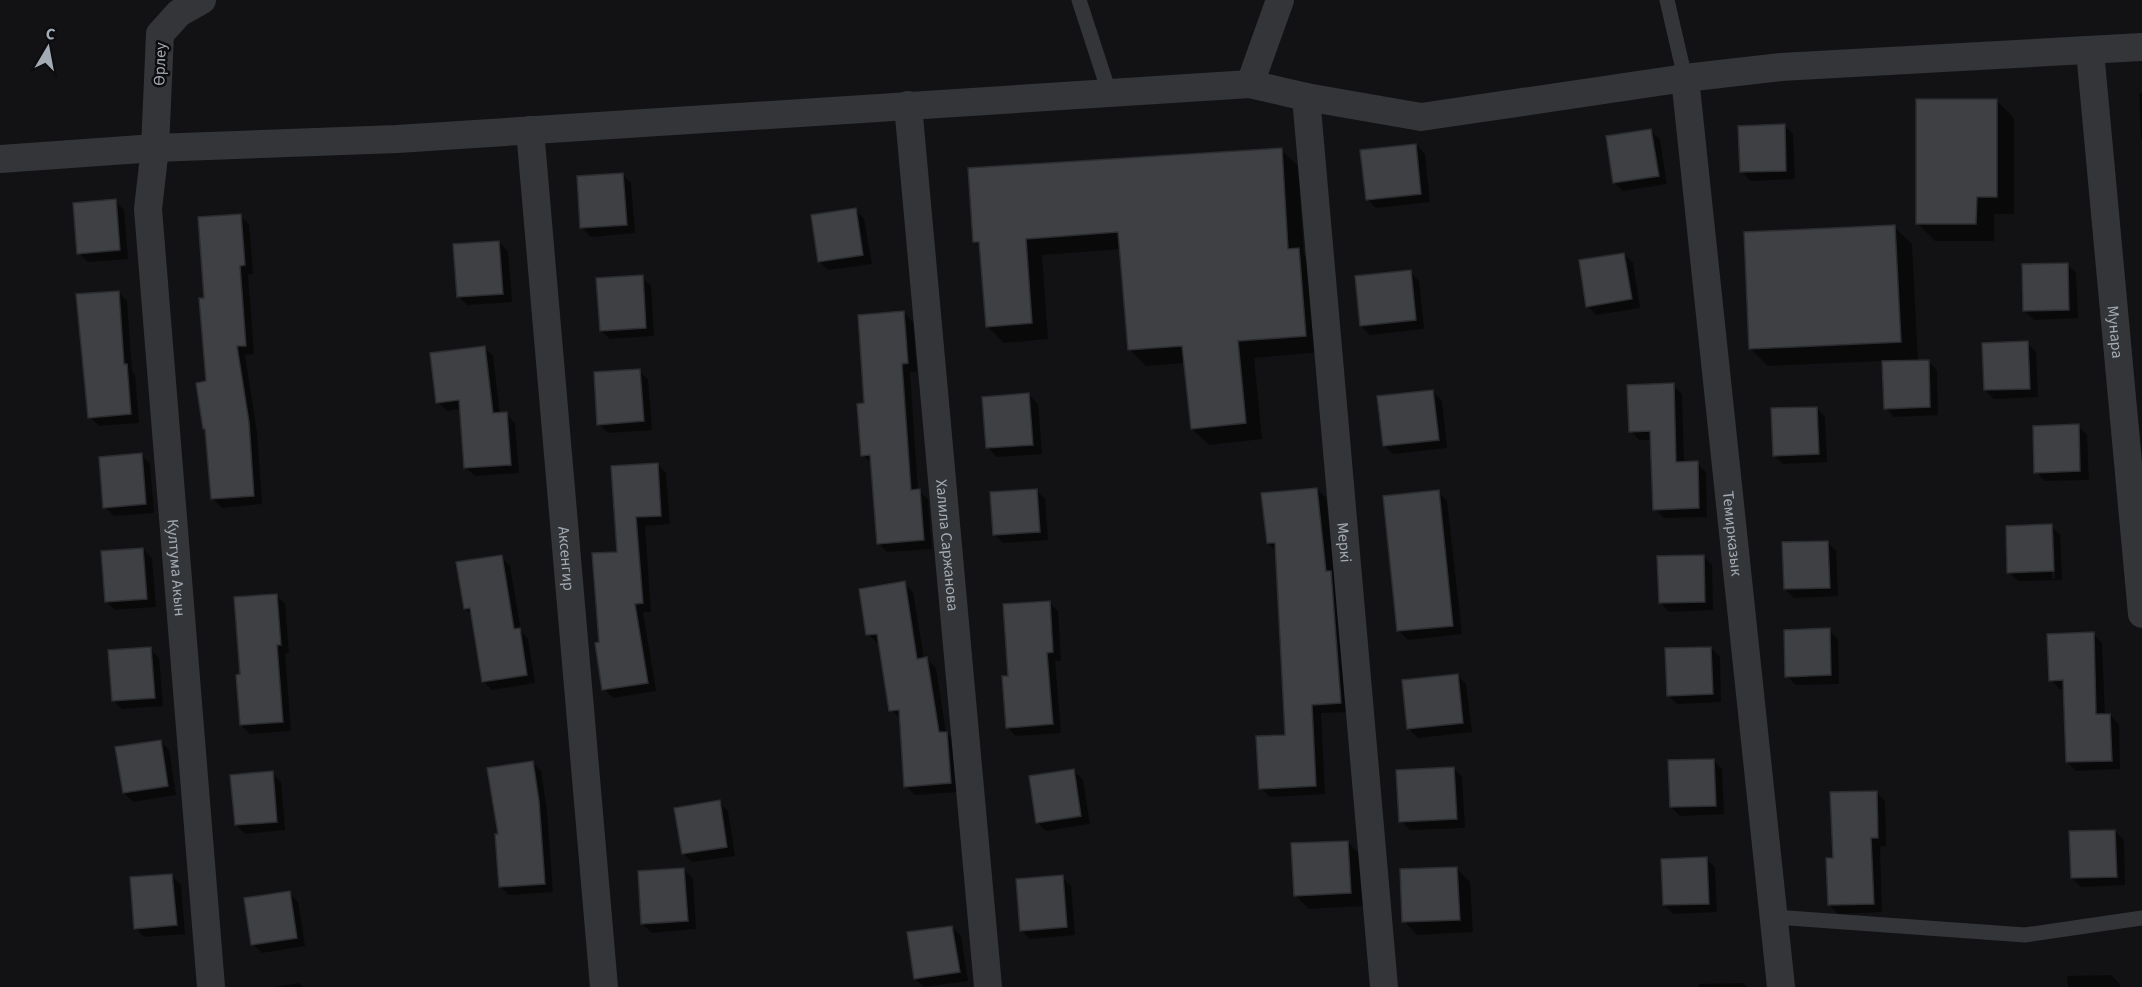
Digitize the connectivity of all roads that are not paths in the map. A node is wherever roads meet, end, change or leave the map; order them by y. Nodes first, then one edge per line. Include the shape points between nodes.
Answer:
1 (202, 0) edge
2 (1079, 0) edge
3 (1280, 0) edge
4 (1667, 0) edge
5 (2142, 47) edge
6 (2090, 51) junction
7 (1685, 78) junction
8 (1250, 84) junction
9 (1109, 92) junction
10 (1306, 97) junction
11 (908, 105) junction
12 (530, 130) junction
13 (155, 148) junction
14 (0, 159) edge
15 (2142, 614) edge
16 (1774, 917) junction
17 (2142, 918) edge
18 (211, 987) edge
19 (604, 987) edge
20 (988, 987) edge
21 (1384, 987) edge
22 (1782, 987) edge

1 - 13 street, Өрлеу via 179,13 160,34
2 - 9 lane
3 - 8 street
4 - 7 lane
5 - 6 street
6 - 7 street via 1781,67
6 - 15 street, Мунара
7 - 10 street via 1421,117
7 - 16 street, Темирказык
8 - 9 street
8 - 10 street
9 - 11 street
10 - 21 street, Меркі
11 - 12 street
11 - 20 street, Халила Саржанова
12 - 13 street
12 - 19 street, Аксенгир
13 - 14 street
13 - 18 street, Култума Акын via 148,209
16 - 17 lane via 2025,935
16 - 22 street, Темирказык

